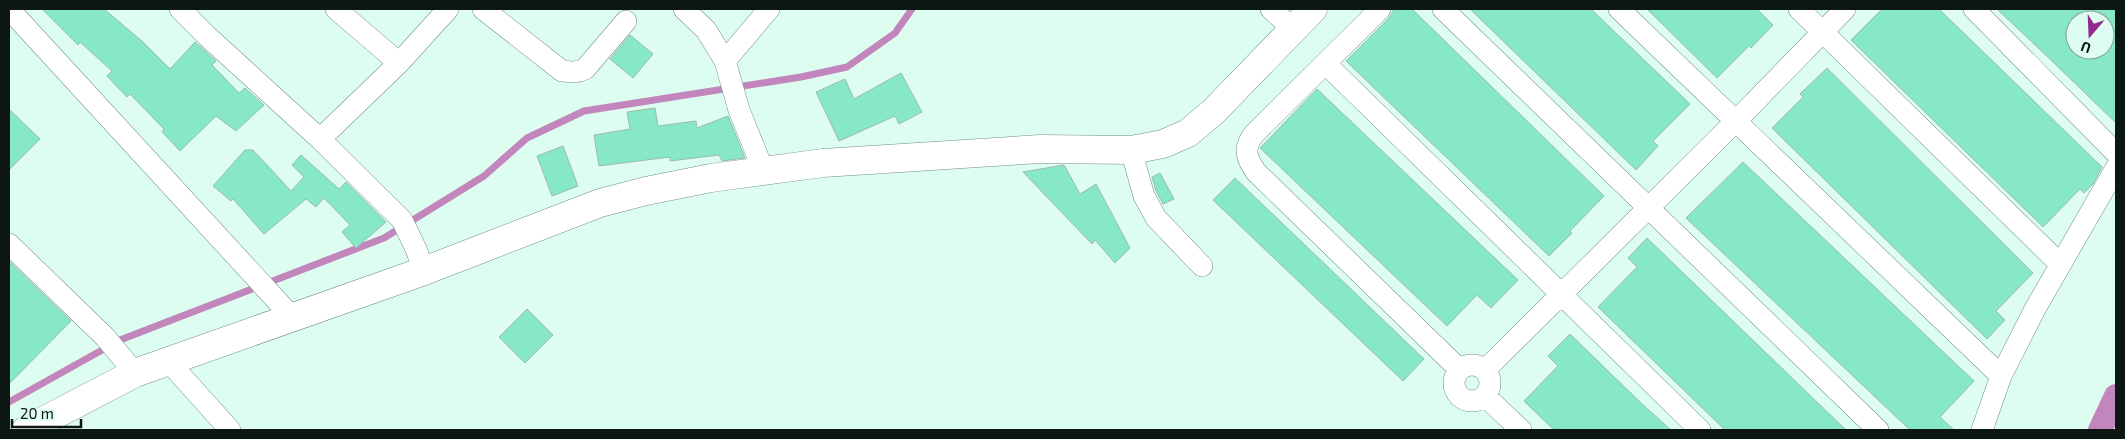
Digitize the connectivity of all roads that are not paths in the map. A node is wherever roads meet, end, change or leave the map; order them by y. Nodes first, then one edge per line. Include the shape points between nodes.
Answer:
1 (9, 9) edge
2 (180, 9) edge
3 (336, 9) edge
4 (448, 9) edge
5 (483, 9) edge
6 (684, 9) edge
7 (768, 9) edge
8 (1271, 9) edge
9 (1313, 9) edge
10 (1380, 9) edge
11 (1443, 9) edge
12 (1619, 9) edge
13 (1799, 9) edge
14 (1845, 9) edge
15 (1974, 9) edge
16 (626, 21) dead end
17 (1294, 30) junction
18 (1822, 32) junction
19 (725, 61) junction
20 (399, 63) junction
21 (1326, 64) junction
22 (1736, 121) junction
23 (320, 139) junction
24 (1131, 150) junction
25 (2116, 153) edge
26 (2116, 168) edge
27 (764, 172) junction
28 (1647, 208) junction
29 (9, 244) edge
30 (420, 260) junction
31 (2060, 264) junction
32 (1202, 266) dead end
33 (1560, 294) junction
34 (284, 308) junction
35 (168, 361) junction
36 (130, 367) junction
37 (1459, 369) junction
38 (1485, 370) junction
39 (2001, 376) junction
40 (1485, 396) junction
41 (26, 430) edge
42 (230, 430) edge
43 (1521, 430) edge
44 (1700, 430) edge
45 (1878, 430) edge
46 (1982, 430) edge

1 - 34 street
2 - 23 street
3 - 20 street
4 - 20 street
5 - 16 street via 562,71 571,72 585,69
6 - 19 street via 706,30
7 - 19 street
8 - 17 street
9 - 17 main road
10 - 21 street
11 - 28 street
12 - 22 street
13 - 18 street
14 - 18 street
15 - 25 street
17 - 24 main road via 1188,133 1163,144
18 - 22 street
18 - 31 street
19 - 27 street via 739,110
20 - 23 street
21 - 33 street
21 - 37 street via 1254,134 1246,148 1250,164
22 - 28 street
22 - 39 street
23 - 30 street via 402,220
24 - 27 main road via 1040,149 823,163
24 - 32 street via 1144,196 1156,218
26 - 31 street
27 - 30 main road via 646,190
28 - 33 street
28 - 45 street
29 - 36 street via 106,337
30 - 34 main road
31 - 39 street
33 - 38 street
33 - 44 street
34 - 35 main road
35 - 36 main road
35 - 42 street
36 - 41 main road
37 - 38 street via 1469,365
37 - 40 street via 1453,383 1458,396 1472,402
38 - 40 street via 1490,383
39 - 46 street
40 - 43 street

